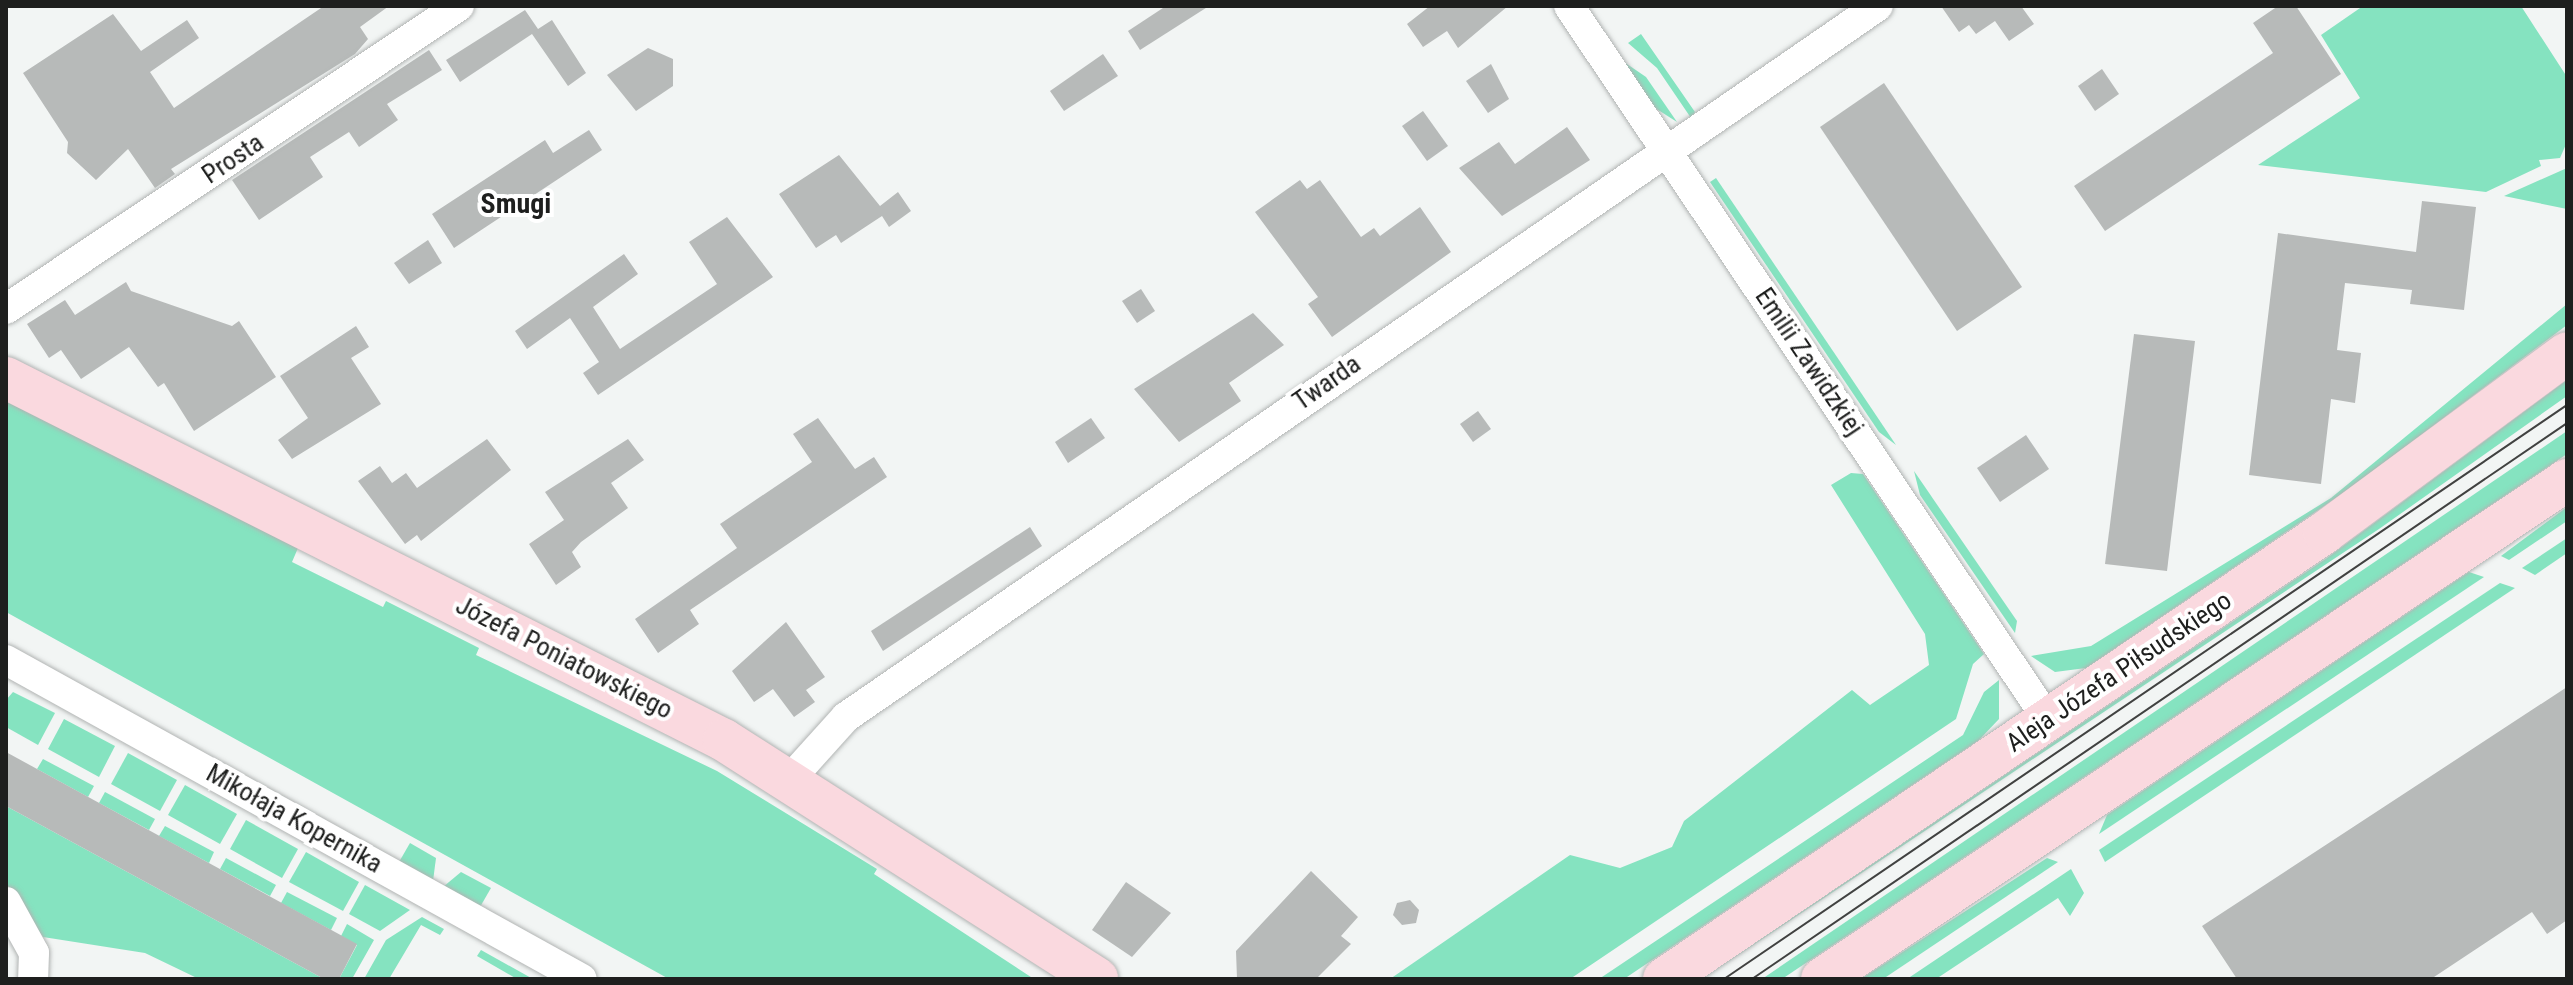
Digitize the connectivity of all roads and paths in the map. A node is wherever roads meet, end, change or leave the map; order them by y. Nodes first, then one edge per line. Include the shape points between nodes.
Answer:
1 (459, 6) edge
2 (1569, 6) edge
3 (1878, 6) edge
4 (1666, 151) junction
5 (6, 309) edge
6 (2567, 353) edge
7 (6, 378) edge
8 (2567, 480) edge
9 (9, 669) edge
10 (2048, 720) junction
11 (791, 778) junction
12 (6, 902) edge
13 (33, 979) edge
14 (582, 979) edge
15 (1097, 979) edge
16 (1664, 979) edge
17 (1822, 979) edge

1 - 5 street, Prosta
2 - 4 street, Emilii Zawidzkiej
3 - 4 street, Twarda
4 - 10 street, Emilii Zawidzkiej
4 - 11 street, Twarda via 846,717
6 - 10 street, Aleja Józefa Piłsudskiego via 2335,526
7 - 11 street, Józefa Poniatowskiego
8 - 17 street
9 - 14 street, Mikołaja Kopernika
10 - 16 street, Aleja Józefa Piłsudskiego
11 - 15 street, Józefa Poniatowskiego
12 - 13 street via 34,953

